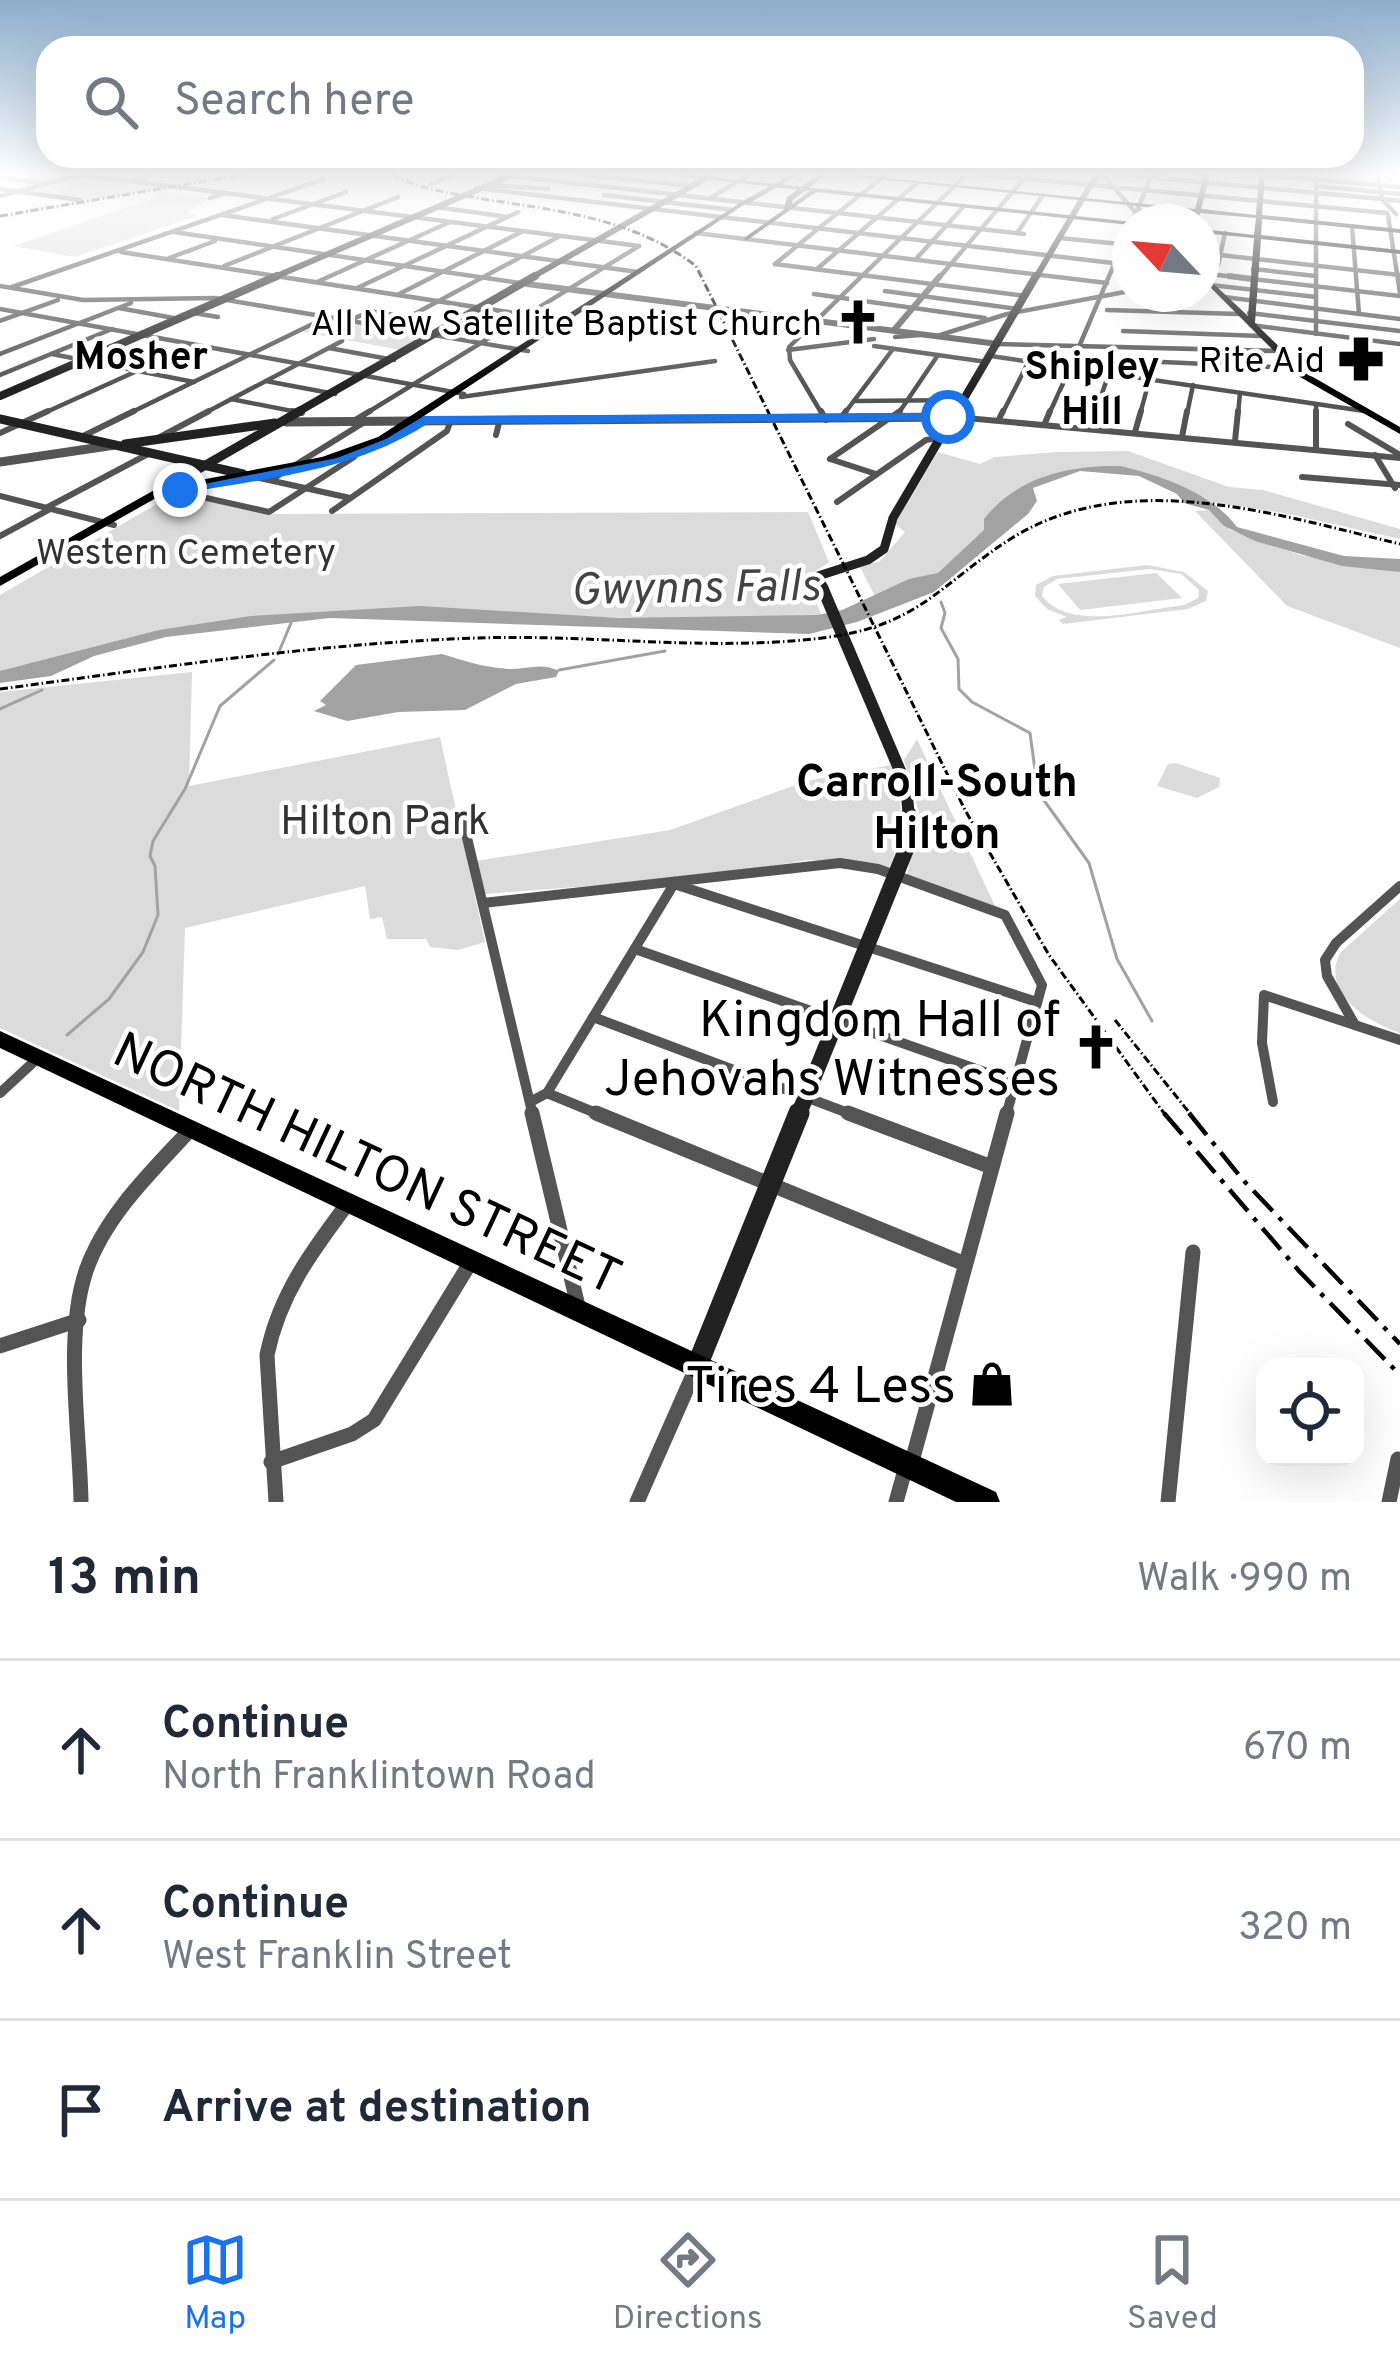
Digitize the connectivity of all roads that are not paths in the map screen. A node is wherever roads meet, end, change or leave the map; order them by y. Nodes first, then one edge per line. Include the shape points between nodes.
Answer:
1 (142, 244) edge
2 (207, 244) edge
3 (253, 244) edge
4 (279, 244) edge
5 (349, 244) edge
6 (401, 244) edge
7 (440, 244) edge
8 (496, 244) edge
9 (545, 244) edge
10 (597, 244) edge
11 (617, 244) edge
12 (680, 244) edge
13 (790, 244) edge
14 (846, 244) edge
15 (895, 244) edge
16 (931, 244) edge
17 (955, 244) edge
18 (1056, 244) edge
19 (1222, 244) edge
20 (1255, 244) edge
21 (1290, 244) edge
22 (1316, 244) edge
23 (1326, 244) edge
24 (447, 245) junction
25 (798, 245) junction
26 (965, 245) junction
27 (272, 247) junction
28 (1353, 247) junction
29 (484, 250) junction
30 (839, 250) junction
31 (1005, 250) junction
32 (1396, 251) edge
33 (121, 252) junction
34 (326, 254) junction
35 (1050, 255) junction
36 (1220, 255) joint
37 (523, 256) junction
38 (882, 256) junction
39 (167, 259) junction
40 (366, 260) junction
41 (915, 260) junction
42 (566, 262) junction
43 (1112, 263) edge
44 (1288, 263) junction
45 (950, 264) junction
46 (404, 266) junction
47 (1316, 266) junction
48 (220, 267) junction
49 (605, 267) junction
50 (818, 269) junction
51 (992, 269) junction
52 (1112, 270) edge
53 (1355, 270) junction
54 (1398, 271) edge
55 (443, 272) junction
56 (638, 272) junction
57 (1252, 274) junction
58 (862, 275) junction
59 (1038, 275) junction
60 (276, 276) junction
61 (1316, 276) junction
62 (483, 277) junction
63 (1220, 277) edge
64 (1220, 277) edge
65 (317, 282) junction
66 (1107, 283) junction
67 (527, 284) junction
68 (933, 284) junction
69 (1316, 286) junction
70 (9, 288) junction
71 (357, 288) junction
72 (0, 289) edge
73 (568, 290) junction
74 (885, 291) dead end
75 (1358, 291) junction
76 (1220, 293) edge
77 (814, 294) dead end
78 (1400, 294) edge
79 (397, 295) junction
80 (923, 296) junction
81 (1026, 296) junction
82 (1112, 296) edge
83 (1224, 297) junction
84 (1316, 297) junction
85 (63, 298) junction
86 (141, 298) junction
87 (605, 298) junction
88 (626, 298) joint
89 (839, 298) junction
90 (221, 299) junction
91 (1100, 299) junction
92 (438, 301) junction
93 (1250, 301) junction
94 (117, 308) junction
95 (484, 308) junction
96 (913, 308) junction
97 (0, 309) edge
98 (1316, 309) junction
99 (1107, 310) junction
100 (1017, 311) junction
101 (22, 313) junction
102 (194, 313) junction
103 (1244, 313) junction
104 (1359, 314) junction
105 (527, 315) junction
106 (218, 317) dead end
107 (326, 317) junction
108 (408, 317) junction
109 (179, 319) junction
110 (818, 319) junction
111 (991, 319) junction
112 (1400, 319) edge
113 (0, 321) edge
114 (350, 321) junction
115 (568, 321) junction
116 (1316, 322) junction
117 (79, 323) junction
118 (1251, 325) junction
119 (388, 327) junction
120 (112, 329) junction
121 (1123, 331) junction
122 (1400, 332) edge
123 (895, 333) junction
124 (1316, 334) junction
125 (143, 335) junction
126 (932, 335) junction
127 (436, 336) junction
128 (1262, 336) junction
129 (342, 341) dead end
130 (481, 343) junction
131 (195, 344) junction
132 (998, 344) junction
133 (1133, 344) junction
134 (1080, 345) junction
135 (1397, 347) edge
136 (328, 348) junction
137 (893, 349) junction
138 (524, 350) junction
139 (788, 350) junction
140 (1277, 351) junction
141 (52, 354) junction
142 (250, 355) junction
143 (938, 355) junction
144 (0, 356) edge
145 (1075, 358) junction
146 (989, 359) junction
147 (84, 360) junction
148 (394, 360) junction
149 (715, 361) dead end
150 (1029, 361) junction
151 (1155, 362) junction
152 (27, 364) junction
153 (299, 364) junction
154 (1070, 368) junction
155 (1294, 368) junction
156 (137, 371) junction
157 (1109, 373) junction
158 (0, 375) edge
159 (366, 376) junction
160 (1150, 379) junction
161 (266, 381) junction
162 (194, 382) junction
163 (413, 385) junction
164 (1192, 386) junction
165 (1240, 392) junction
166 (335, 394) junction
167 (456, 395) junction
168 (0, 396) edge
169 (231, 399) junction
170 (908, 400) junction
171 (965, 400) junction
172 (854, 401) junction
173 (1316, 404) junction
174 (1364, 411) junction
175 (302, 413) junction
176 (955, 416) junction
177 (892, 418) junction
178 (0, 419) edge
179 (500, 419) junction
180 (840, 419) junction
181 (999, 419) junction
182 (355, 420) junction
183 (367, 420) junction
184 (418, 420) junction
185 (451, 420) junction
186 (826, 420) junction
187 (286, 422) junction
188 (1046, 423) junction
189 (21, 424) junction
190 (1348, 424) dead end
191 (1090, 428) junction
192 (1400, 431) edge
193 (1136, 432) junction
194 (0, 434) edge
195 (496, 435) dead end
196 (81, 437) junction
197 (943, 437) junction
198 (1182, 437) junction
199 (153, 440) junction
200 (1235, 441) junction
201 (116, 445) junction
202 (1316, 450) junction
203 (136, 455) junction
204 (1375, 455) junction
205 (1400, 456) edge
206 (354, 457) junction
207 (0, 462) edge
208 (210, 466) junction
209 (288, 469) junction
210 (876, 474) junction
211 (249, 475) junction
212 (1301, 477) dead end
213 (271, 480) junction
214 (188, 482) junction
215 (307, 488) junction
216 (1397, 488) edge
217 (168, 490) junction
218 (0, 496) edge
219 (350, 498) junction
220 (837, 502) dead end
221 (48, 508) junction
222 (332, 511) dead end
223 (109, 524) junction
224 (0, 536) edge
225 (0, 582) edge
226 (0, 592) edge
227 (463, 821) dead end
228 (898, 877) junction
229 (674, 884) junction
230 (1400, 886) edge
231 (483, 903) junction
232 (869, 947) junction
233 (634, 949) junction
234 (1037, 1002) junction
235 (593, 1017) junction
236 (839, 1021) junction
237 (1355, 1025) junction
238 (0, 1039) edge
239 (1400, 1040) edge
240 (39, 1057) junction
241 (1013, 1082) junction
242 (0, 1093) edge
243 (547, 1093) junction
244 (807, 1097) junction
245 (530, 1102) junction
246 (1273, 1102) dead end
247 (192, 1129) junction
248 (989, 1166) junction
249 (772, 1185) junction
250 (348, 1202) junction
251 (1193, 1252) dead end
252 (472, 1260) junction
253 (965, 1264) junction
254 (580, 1311) junction
255 (80, 1320) junction
256 (0, 1346) edge
257 (697, 1366) junction
258 (1398, 1460) edge
259 (271, 1462) junction
260 (909, 1466) junction
261 (81, 1502) edge
262 (276, 1502) edge
263 (637, 1502) edge
264 (896, 1502) edge
265 (986, 1502) edge
266 (1168, 1502) edge
267 (1389, 1502) edge

1 - 33 street
2 - 39 street
3 - 27 street
4 - 27 street
5 - 34 main road
6 - 40 street
7 - 24 street
8 - 29 street
9 - 37 street
10 - 42 main road
11 - 49 street via 639,247
12 - 56 main road
13 - 25 street
14 - 30 street
15 - 38 street
16 - 41 street
17 - 26 street
18 - 35 main road
19 - 36 street
20 - 57 main road
21 - 44 street
22 - 47 street
23 - 28 main road
24 - 29 street
24 - 46 street
25 - 30 street
25 - 50 street via 775,264
26 - 31 street
26 - 45 street
27 - 34 street
27 - 48 street
28 - 32 main road
28 - 53 street
29 - 37 street
29 - 55 street
30 - 38 street
30 - 50 street
31 - 35 street
31 - 51 street
32 - 54 street
33 - 39 street
33 - 70 street
34 - 40 street
34 - 60 main road
35 - 43 street
35 - 59 main road
36 - 57 street
37 - 42 street
37 - 62 street
38 - 41 street
38 - 58 street
39 - 48 street
40 - 46 street
40 - 65 street
41 - 45 street
42 - 49 street
42 - 67 main road
44 - 47 street
44 - 57 street
45 - 51 street
45 - 68 street
46 - 55 street
46 - 71 street
47 - 53 street
47 - 61 street
48 - 60 street
49 - 56 street
49 - 73 street
50 - 58 street
51 - 59 street
52 - 66 street
53 - 54 street
53 - 75 street
54 - 78 street
55 - 62 street
55 - 79 street
56 - 87 main road
57 - 61 street
57 - 63 street
57 - 64 street
57 - 69 street
57 - 84 street
57 - 93 main road
58 - 68 street
58 - 89 street
59 - 66 street
59 - 81 main road
60 - 65 street
60 - 90 main road
61 - 69 street
62 - 67 street
62 - 92 street
65 - 71 street
66 - 91 street
67 - 73 street
67 - 95 main road
68 - 80 street
68 - 81 street
69 - 75 street
69 - 84 street
70 - 72 street
70 - 85 street
71 - 79 street
73 - 87 street
73 - 105 street
74 - 80 street
75 - 78 street
75 - 104 street
76 - 83 main road
77 - 89 street
79 - 92 street
80 - 96 street
80 - 100 street
81 - 100 main road
82 - 91 street
83 - 93 street
83 - 103 main road
84 - 98 street
85 - 86 street
85 - 101 street
86 - 90 street
86 - 94 street
87 - 88 main road
87 - 115 main road
88 - 110 street
89 - 96 street
89 - 110 street
90 - 102 main road
90 - 107 street
91 - 99 street
91 - 100 street
91 - 134 street
92 - 95 street
92 - 108 street
93 - 98 street
93 - 103 main road
94 - 109 street
94 - 117 street
95 - 105 street
95 - 127 main road
96 - 111 street
96 - 123 street
97 - 101 street
98 - 104 street
98 - 116 street
99 - 103 street
99 - 121 street
100 - 111 street
100 - 132 main road
101 - 113 street
101 - 117 street
102 - 106 street
102 - 109 main road
103 - 116 street
103 - 118 main road
104 - 112 street
105 - 115 street
105 - 130 street
107 - 114 street
107 - 142 street
108 - 114 street via 370,311
108 - 119 street
109 - 125 main road
110 - 123 street
110 - 139 street
111 - 126 street
114 - 119 street
115 - 138 main road
116 - 122 street
116 - 124 street
117 - 120 street
117 - 144 street
118 - 124 street
118 - 128 main road
119 - 127 street
120 - 125 street
120 - 141 street
121 - 128 street
121 - 133 street
123 - 126 street
124 - 135 street
125 - 131 street
125 - 147 main road
126 - 132 street
127 - 130 street
127 - 148 main road
128 - 140 main road
129 - 136 street
130 - 138 street
130 - 163 street
131 - 142 street
131 - 156 street
132 - 134 street
132 - 146 main road
133 - 134 street
133 - 140 street
134 - 145 street
136 - 148 street
136 - 153 street
137 - 139 street via 874,342
137 - 143 street
137 - 172 street
138 - 167 main road
139 - 186 street
140 - 155 main road
141 - 147 street
141 - 152 street
142 - 153 street
142 - 162 street
143 - 146 street
143 - 170 street
144 - 152 street
145 - 151 street
145 - 154 street
146 - 150 street
146 - 171 main road
147 - 156 street
147 - 168 main road
148 - 159 main road
149 - 167 street
150 - 154 street
150 - 181 street
151 - 155 street
151 - 160 street
152 - 158 street
153 - 159 street
153 - 161 street
154 - 157 street
154 - 188 street
155 - 174 main road
156 - 162 street
156 - 189 street
157 - 160 street
157 - 191 street
159 - 163 street
159 - 166 main road
160 - 164 street
160 - 193 street
161 - 166 street
161 - 169 street
162 - 196 street
163 - 167 street
163 - 182 street
164 - 165 street
164 - 198 street
165 - 173 street
165 - 200 street
166 - 175 main road
167 - 184 main road
169 - 175 street
169 - 199 street
170 - 171 street
170 - 172 street
170 - 177 street
171 - 176 main road
172 - 180 street
173 - 174 street
173 - 202 street
174 - 192 main road
175 - 187 main road
176 - 177 street
176 - 181 street
176 - 197 main road
177 - 180 street
177 - 210 street via 830,459
178 - 189 main road
179 - 185 street
179 - 186 street
179 - 195 street
180 - 186 street
181 - 188 street
182 - 183 street
182 - 187 street
183 - 184 street
183 - 209 street
184 - 185 street
184 - 206 main road
184 - 209 main road via 360,449
185 - 219 street via 447,431
187 - 199 main road
187 - 208 main road
188 - 191 street
189 - 194 street
189 - 196 main road
190 - 205 street
191 - 193 street
193 - 198 street
196 - 201 main road
197 - 210 street
197 - 228 main road via 892,518 883,549 825,570 817,583 910,797
198 - 200 street
199 - 201 main road
200 - 202 street
201 - 203 main road
201 - 207 street
202 - 204 street
203 - 208 main road
203 - 221 street
204 - 205 street
204 - 216 street
206 - 209 main road
206 - 215 street
208 - 211 main road
208 - 214 main road
208 - 217 main road
209 - 211 main road
209 - 213 street
210 - 220 street
211 - 213 street
211 - 214 main road
211 - 217 main road
212 - 216 street
213 - 215 street
214 - 217 main road
215 - 217 street via 269,512
215 - 219 street
217 - 223 main road
218 - 221 street
219 - 222 street
221 - 223 street
221 - 224 street
223 - 225 main road
223 - 226 main road
227 - 231 street
228 - 229 street via 821,863
228 - 232 main road
228 - 234 street via 1005,915 1040,973
229 - 231 street
229 - 232 street
229 - 233 street
230 - 237 street via 1325,960
231 - 245 street
232 - 234 street
232 - 236 main road
233 - 235 street
233 - 236 street
234 - 241 street
235 - 243 street
235 - 244 street
236 - 241 street
236 - 244 main road
237 - 239 street
237 - 246 street via 1264,995 1262,1043
238 - 240 main road, NORTH HILTON STREET
240 - 242 street
240 - 247 main road, NORTH HILTON STREET
241 - 248 street
243 - 245 street
243 - 249 street
244 - 248 street
244 - 249 main road
245 - 254 street
247 - 250 main road, NORTH HILTON STREET
247 - 255 street via 103,1236 84,1275
248 - 253 street
249 - 253 street
249 - 257 main road
250 - 252 main road, NORTH HILTON STREET
250 - 259 street via 287,1288 270,1331
251 - 266 street
252 - 254 main road, NORTH HILTON STREET
252 - 259 street via 374,1420
253 - 260 street
254 - 257 main road, NORTH HILTON STREET
255 - 256 street
255 - 261 street
257 - 260 main road, NORTH HILTON STREET
257 - 263 street
258 - 267 street
259 - 262 street
260 - 264 street
260 - 265 main road, NORTH HILTON STREET

